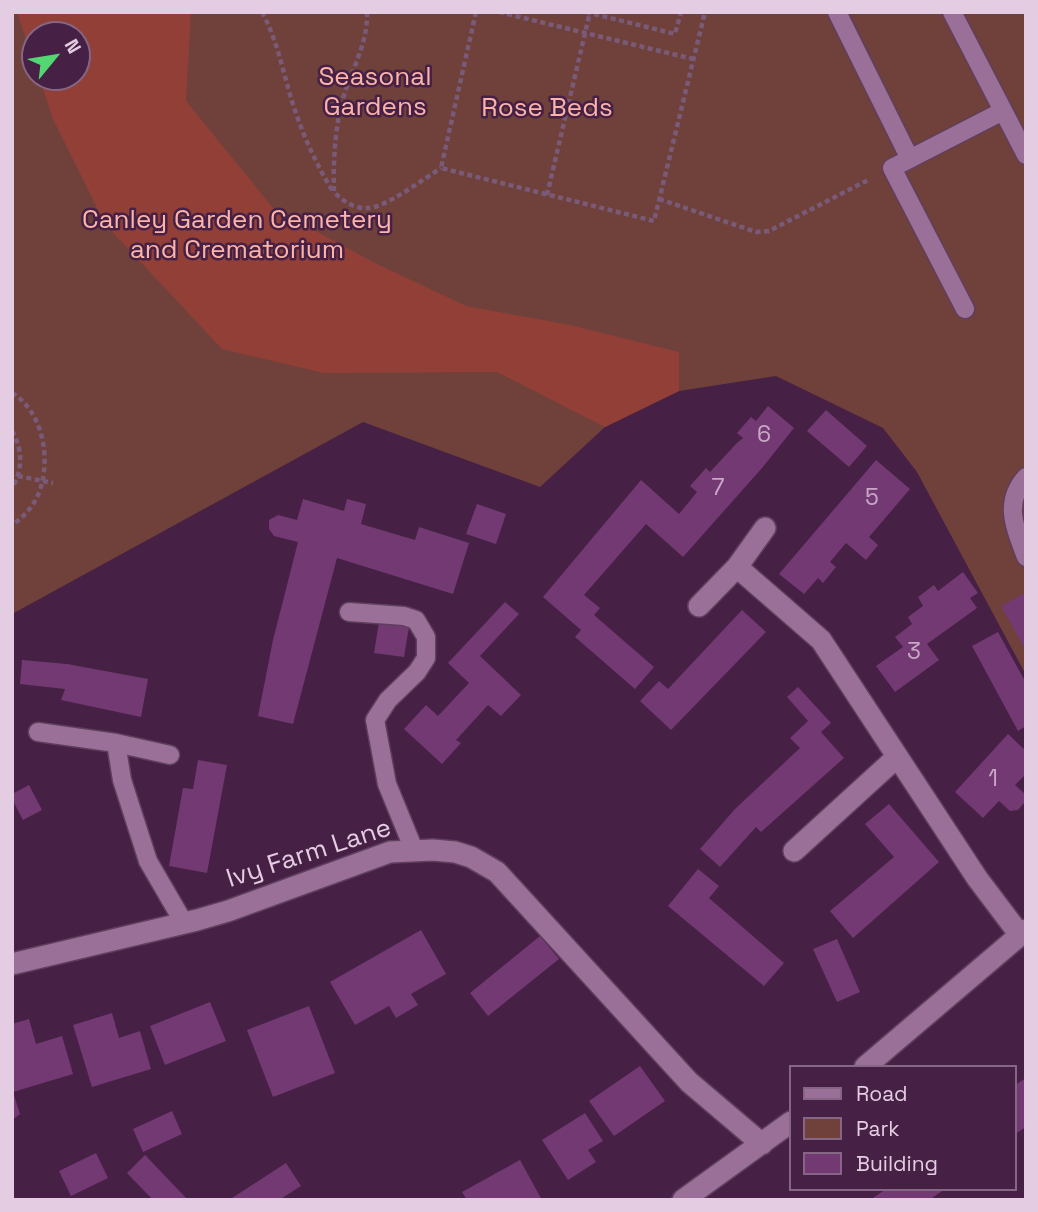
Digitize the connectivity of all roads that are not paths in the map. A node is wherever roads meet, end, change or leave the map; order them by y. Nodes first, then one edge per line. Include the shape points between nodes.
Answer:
1 (837, 12) edge
2 (952, 12) edge
3 (1003, 111) junction
4 (1026, 155) edge
5 (910, 159) junction
6 (965, 309) dead end
7 (1026, 477) edge
8 (765, 528) dead end
9 (1026, 557) edge
10 (737, 567) junction
11 (699, 606) dead end
12 (349, 612) dead end
13 (38, 732) dead end
14 (116, 743) junction
15 (170, 755) dead end
16 (897, 757) junction
17 (414, 850) junction
18 (794, 851) dead end
19 (184, 923) junction
20 (1023, 932) edge
21 (12, 964) edge
22 (867, 1065) edge
23 (790, 1123) edge
24 (762, 1143) junction
25 (683, 1200) edge

1 - 5 lane
2 - 3 lane
3 - 4 lane
3 - 5 lane
5 - 6 lane via 892,168
7 - 9 lane via 1016,487 1012,507
8 - 10 street
10 - 11 street
10 - 16 street via 821,640
12 - 17 lane via 404,616 416,620 426,637 426,658 375,720 387,784
13 - 14 lane
14 - 15 lane
14 - 19 lane via 122,780 148,861
16 - 18 street
16 - 20 street via 977,878
17 - 19 street, Ivy Farm Lane via 390,852
17 - 24 street, Ivy Farm Lane via 455,852 497,872 689,1083
19 - 21 street, Ivy Farm Lane
20 - 22 street
23 - 24 street
24 - 25 street

